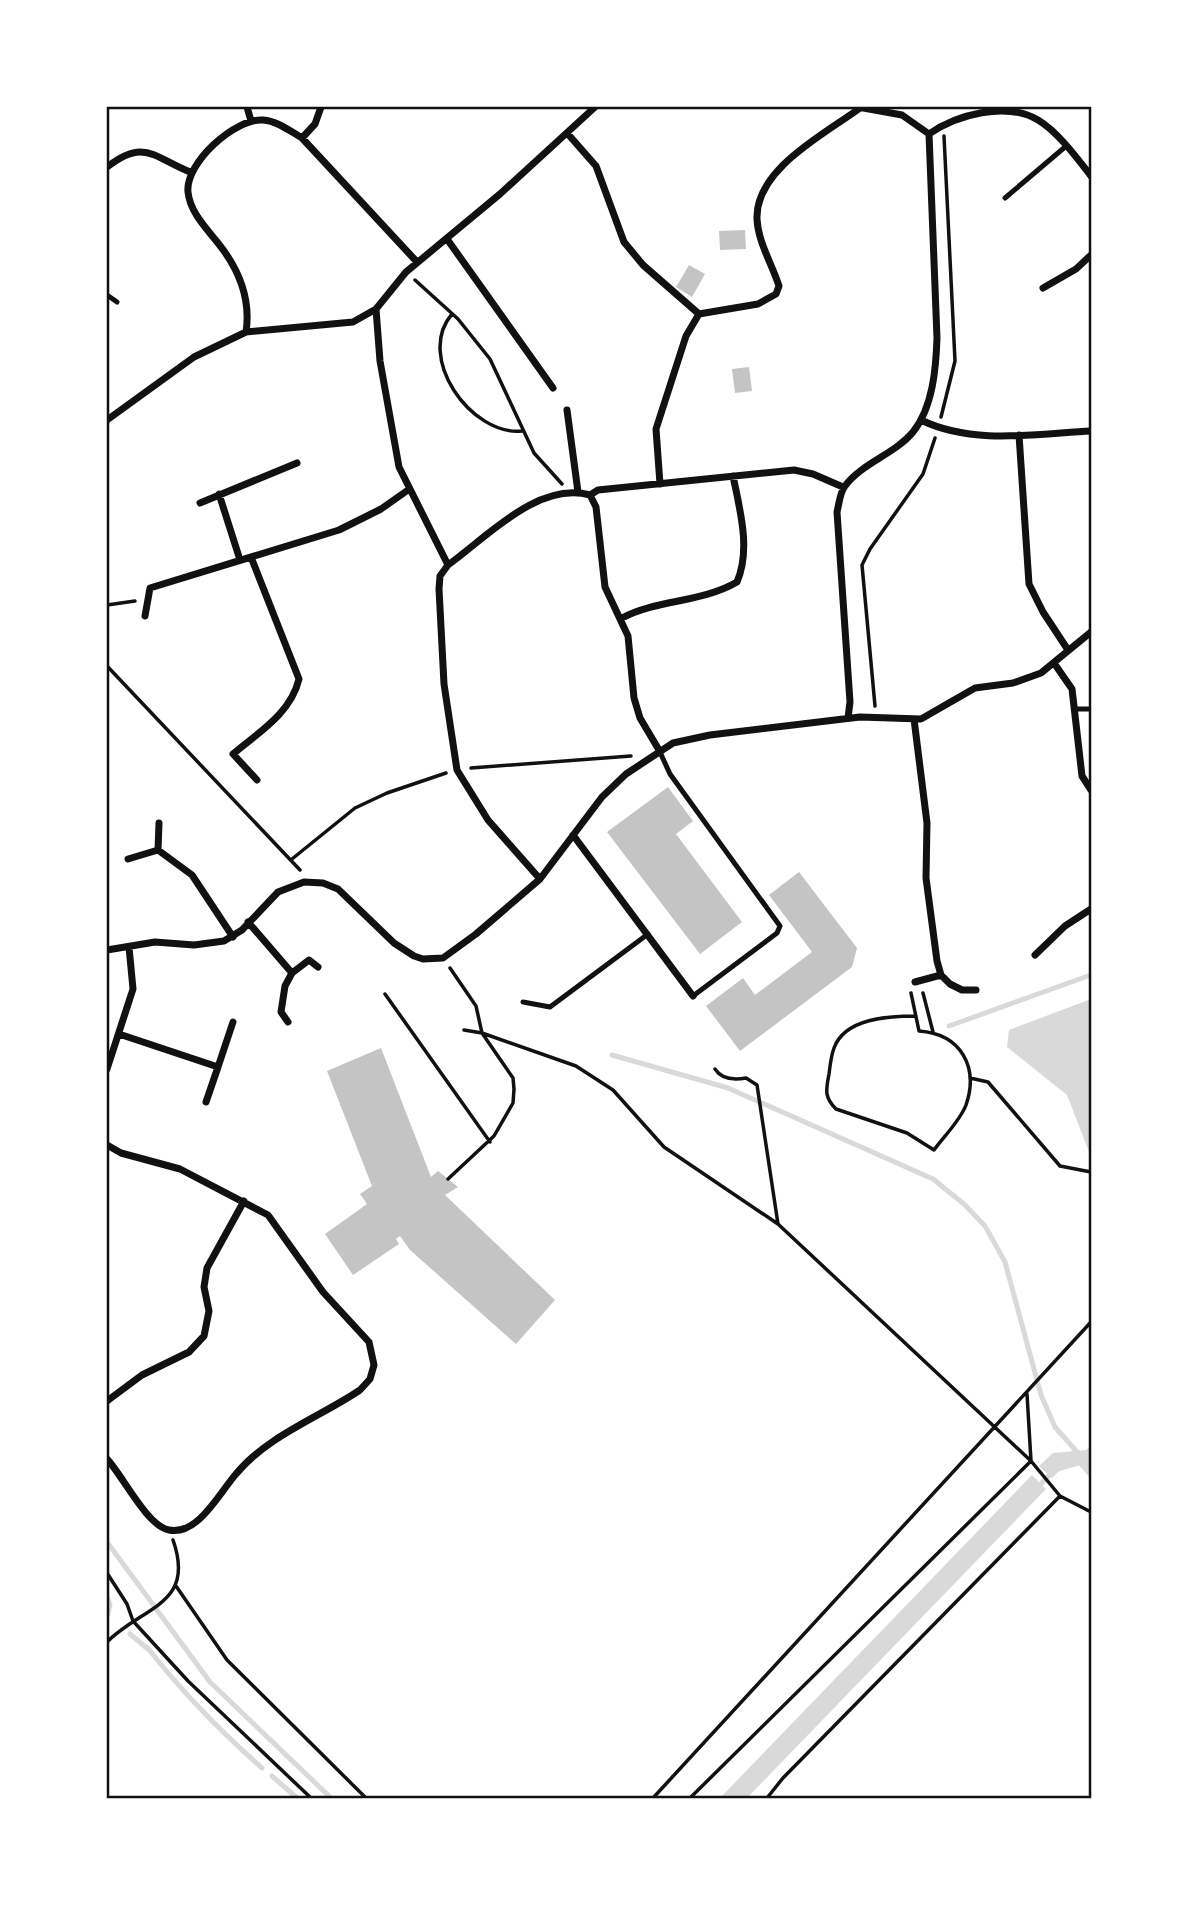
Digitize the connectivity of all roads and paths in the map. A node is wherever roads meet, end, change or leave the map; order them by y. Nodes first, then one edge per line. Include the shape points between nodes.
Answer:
1 (247, 107) edge
2 (321, 107) edge
3 (595, 107) edge
4 (859, 108) edge
5 (251, 121) junction
6 (567, 133) junction
7 (929, 134) junction
8 (302, 138) junction
9 (1065, 147) junction
10 (107, 167) edge
11 (190, 172) junction
12 (1091, 176) edge
13 (1005, 198) dead end
14 (447, 239) junction
15 (1091, 254) edge
16 (417, 262) junction
17 (405, 272) junction
18 (1043, 288) dead end
19 (107, 295) edge
20 (117, 302) dead end
21 (376, 309) junction
22 (452, 314) junction
23 (699, 314) junction
24 (246, 332) junction
25 (553, 388) dead end
26 (567, 410) dead end
27 (107, 420) edge
28 (921, 420) junction
29 (522, 431) junction
30 (1091, 431) edge
31 (1019, 435) junction
32 (297, 463) dead end
33 (733, 476) junction
34 (660, 484) junction
35 (843, 488) junction
36 (408, 489) junction
37 (574, 493) junction
38 (219, 494) junction
39 (590, 495) junction
40 (200, 503) dead end
41 (251, 557) junction
42 (240, 560) junction
43 (448, 565) junction
44 (148, 602) junction
45 (107, 605) edge
46 (145, 616) dead end
47 (622, 618) junction
48 (1091, 632) edge
49 (1068, 650) junction
50 (1054, 663) junction
51 (107, 666) edge
52 (1076, 709) junction
53 (1091, 709) edge
54 (848, 719) junction
55 (914, 719) junction
56 (659, 750) junction
57 (647, 758) junction
58 (457, 770) junction
59 (257, 780) dead end
60 (1091, 790) edge
61 (159, 823) dead end
62 (573, 835) junction
63 (158, 850) junction
64 (128, 859) dead end
65 (292, 859) junction
66 (540, 879) junction
67 (304, 882) junction
68 (1091, 909) edge
69 (248, 922) junction
70 (648, 934) junction
71 (233, 937) junction
72 (130, 947) junction
73 (107, 950) edge
74 (1035, 955) dead end
75 (443, 958) junction
76 (318, 967) dead end
77 (292, 973) junction
78 (941, 975) junction
79 (917, 981) junction
80 (976, 990) dead end
81 (385, 994) dead end
82 (693, 996) joint
83 (523, 1002) dead end
84 (916, 1016) junction
85 (233, 1022) dead end
86 (288, 1022) dead end
87 (464, 1031) dead end
88 (933, 1032) junction
89 (482, 1033) junction
90 (119, 1034) junction
91 (218, 1068) junction
92 (107, 1069) edge
93 (715, 1069) dead end
94 (971, 1078) junction
95 (206, 1102) dead end
96 (490, 1142) junction
97 (107, 1145) edge
98 (1091, 1172) edge
99 (448, 1179) dead end
100 (244, 1201) junction
101 (778, 1224) junction
102 (1091, 1322) edge
103 (1027, 1394) junction
104 (107, 1401) edge
105 (996, 1428) junction
106 (107, 1459) edge
107 (1031, 1461) junction
108 (1060, 1496) junction
109 (1091, 1512) edge
110 (169, 1530) junction
111 (107, 1573) edge
112 (176, 1586) junction
113 (133, 1621) junction
114 (107, 1642) edge
115 (311, 1798) edge
116 (366, 1798) edge
117 (653, 1798) edge
118 (690, 1798) edge
119 (767, 1798) edge

1 - 5 street
2 - 8 street via 315,124
3 - 6 street
4 - 7 street via 902,115
4 - 23 street via 783,165 761,194 757,220 779,286 776,294 758,303
5 - 8 street via 264,120
5 - 11 street via 205,153
6 - 14 street
6 - 23 street via 596,166 625,242 643,265
7 - 9 street via 957,118 1012,113 1040,121
7 - 28 street via 936,354
8 - 16 street
9 - 12 street
9 - 13 lane
10 - 11 street via 129,151 140,150
11 - 24 street via 190,201 241,282
14 - 16 street
14 - 25 street
15 - 18 street via 1076,269
16 - 17 street
17 - 21 street
17 - 22 path
19 - 20 lane
21 - 24 street via 353,322
21 - 36 street via 392,436
22 - 29 path via 490,359
22 - 29 path via 442,332 442,355 458,398 488,424 507,432
23 - 34 street via 686,336 656,429
24 - 27 street via 194,357
26 - 37 street
28 - 31 street via 965,434
28 - 35 street via 905,440
29 - 37 path via 534,453
30 - 31 street
31 - 49 street via 1029,584
32 - 38 street
33 - 34 street
33 - 35 street via 794,470
33 - 47 street via 744,544 737,582 710,595 643,608
34 - 39 street via 598,490
35 - 54 street via 836,529
36 - 41 street via 339,530
36 - 43 street
37 - 39 street
37 - 43 street via 533,502
38 - 40 street
38 - 42 street
39 - 47 street via 596,507 605,587
41 - 42 street
41 - 59 street via 299,679 295,698 233,754
42 - 44 street via 150,587
43 - 58 street via 440,576 439,589 444,684
44 - 45 path
44 - 46 street
47 - 56 street via 634,698
48 - 49 street
49 - 50 street
50 - 52 street via 1072,689
50 - 55 street via 1028,680 975,688 934,714
51 - 65 path
52 - 53 lane
52 - 60 street via 1082,776
54 - 55 street via 874,715
54 - 56 street via 710,735
55 - 78 street via 926,813 926,887
56 - 57 street
56 - 82 lane via 670,774 780,926 777,933
57 - 58 path via 616,756
57 - 62 street via 602,797
58 - 65 path via 355,808
58 - 66 street via 488,820
61 - 63 street
62 - 66 street
62 - 70 street
63 - 64 street
63 - 71 street via 192,875
65 - 67 path
66 - 75 street
67 - 69 street via 278,892
67 - 75 street via 338,889 414,956
68 - 74 street
69 - 71 street
69 - 77 street
70 - 82 street
70 - 83 lane via 550,1007
71 - 72 street via 214,944 155,942
72 - 73 street
72 - 90 street via 133,989
75 - 89 path via 476,1006
76 - 77 street via 309,960
77 - 86 street via 281,1012
78 - 79 street
78 - 80 street via 962,990
79 - 84 path via 909,984
79 - 88 path
81 - 96 path
84 - 88 path via 919,1031
84 - 94 path via 849,1028 834,1046 827,1100 836,1109 907,1133 934,1150 965,1108
85 - 91 street
87 - 89 path
88 - 94 path via 959,1046 969,1061
89 - 96 path via 513,1078 514,1089 513,1103
89 - 101 path via 576,1066 613,1090 664,1147
90 - 91 street
90 - 92 street
91 - 95 street
93 - 101 path via 718,1074 735,1080 746,1078 757,1085
94 - 98 path via 988,1082 1060,1166
96 - 99 path
97 - 100 street via 180,1169
100 - 104 street via 207,1268 204,1287 209,1311 204,1336 188,1352 142,1375
100 - 110 street via 268,1215 323,1292 364,1335 374,1365 360,1391 258,1453 191,1525
101 - 105 path
102 - 103 path
103 - 105 path
103 - 107 path
105 - 107 path
105 - 117 path
106 - 110 street via 151,1520
107 - 108 path
107 - 118 path
108 - 109 path
108 - 119 path
110 - 112 path via 181,1570
111 - 113 path
112 - 113 path via 169,1598
112 - 116 path via 227,1660
113 - 114 path
113 - 115 path via 188,1681

